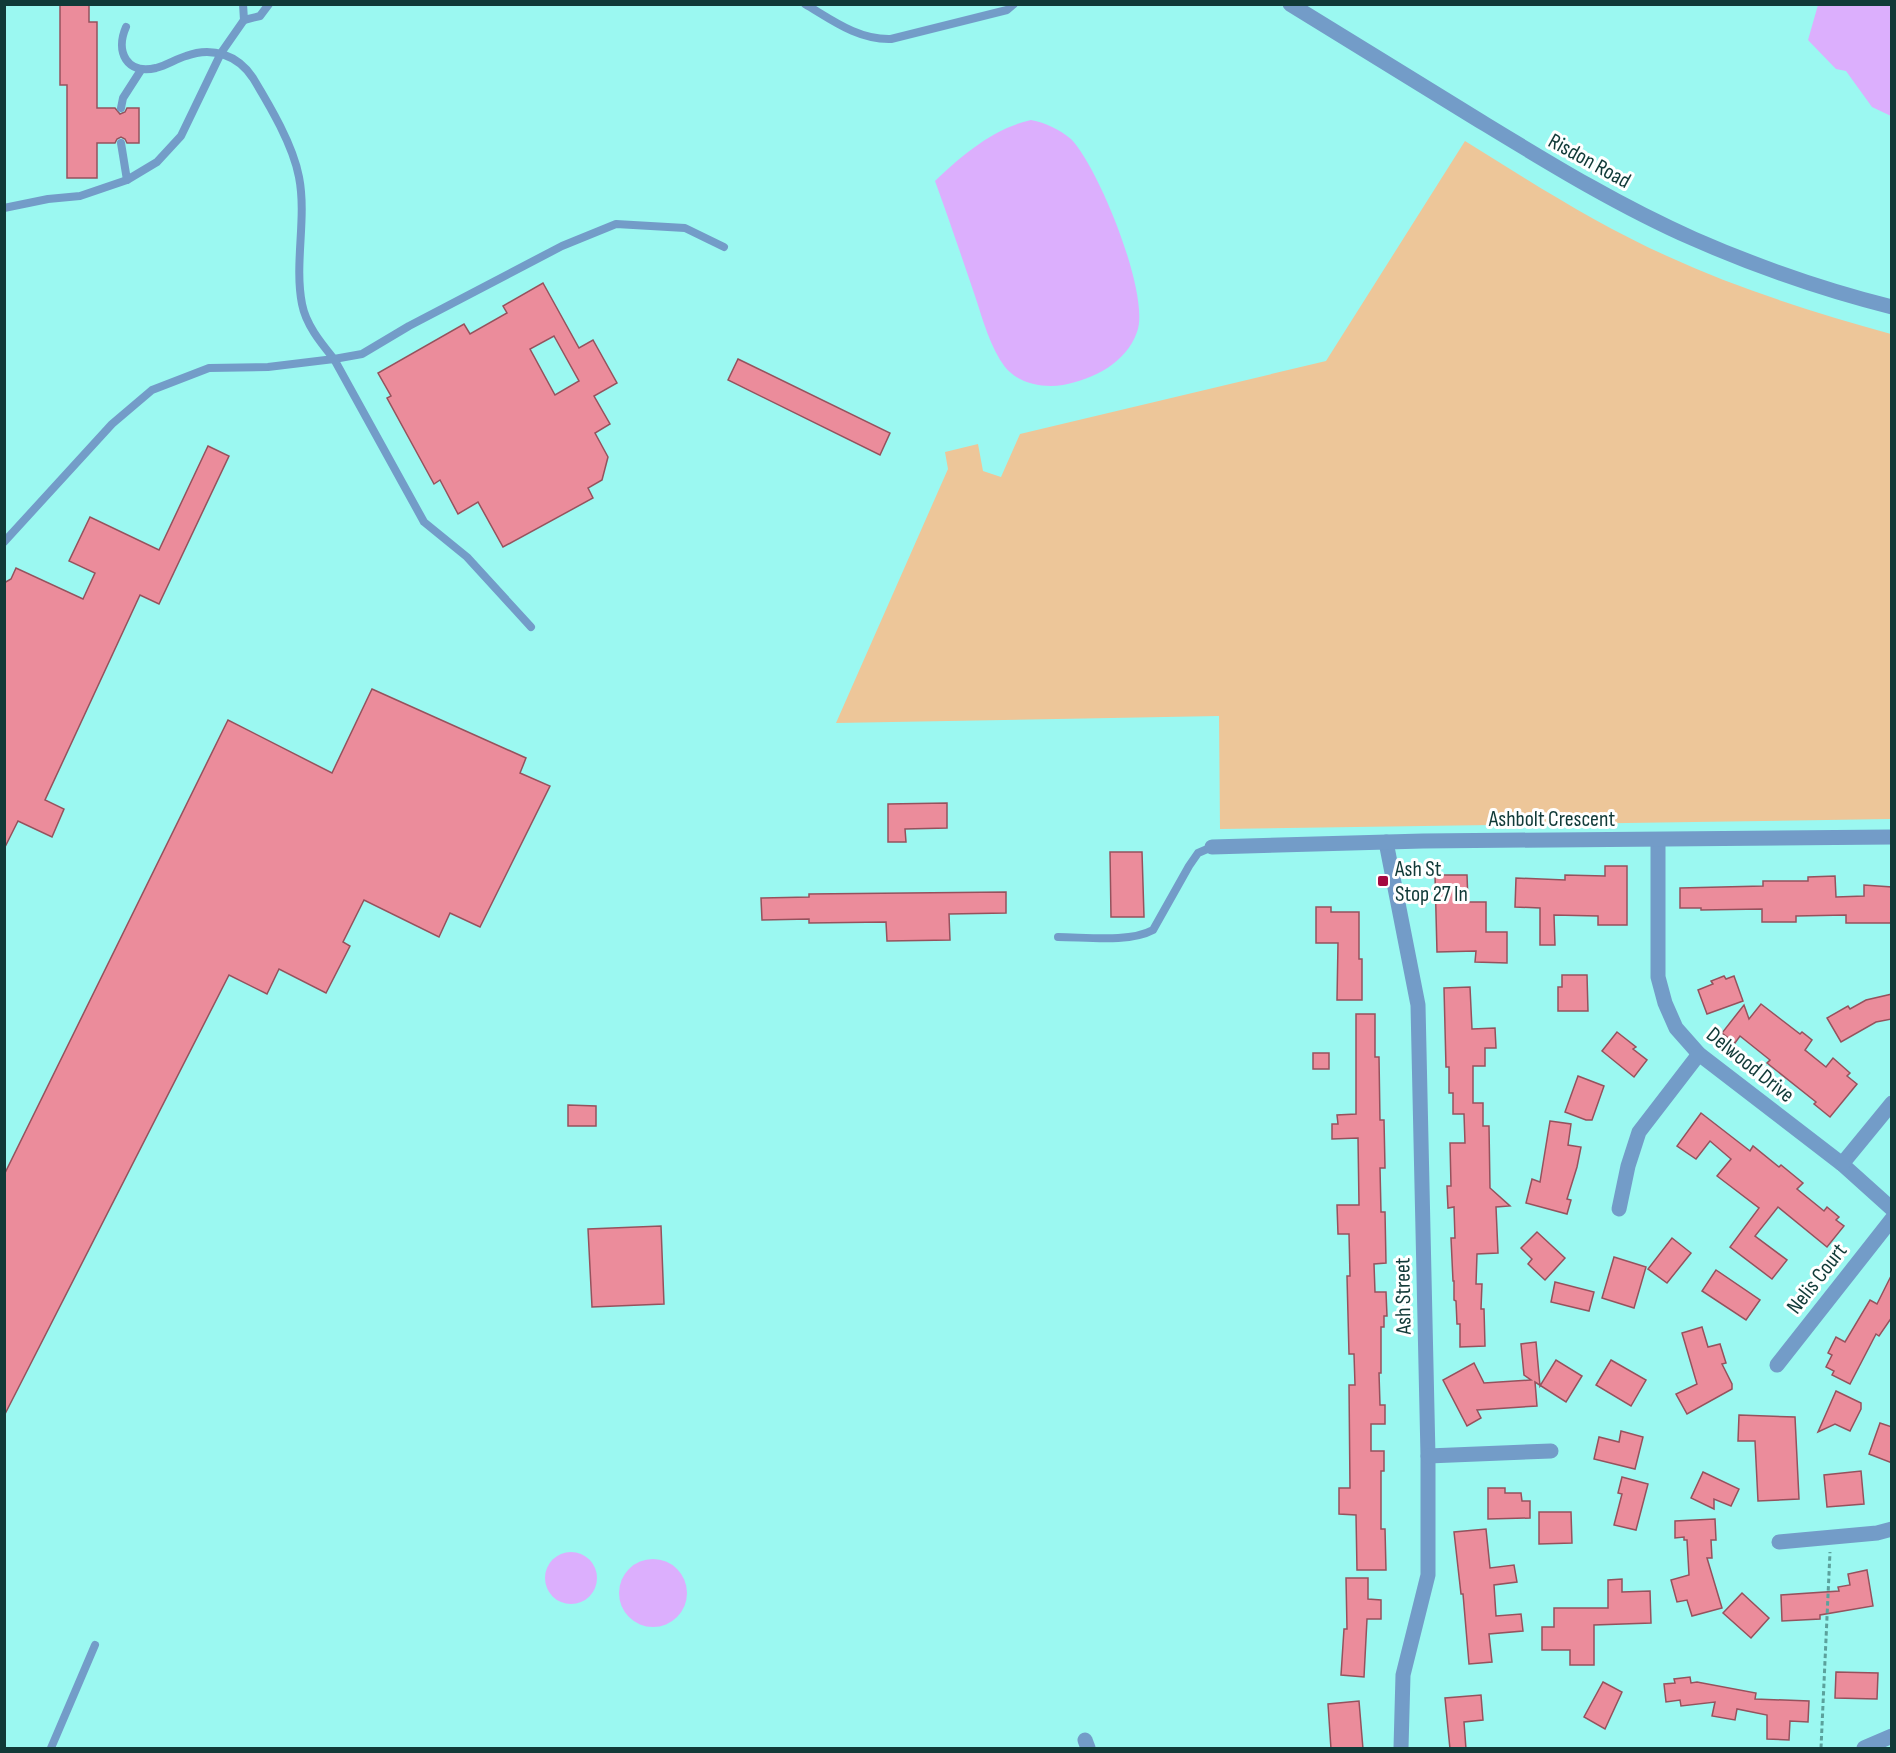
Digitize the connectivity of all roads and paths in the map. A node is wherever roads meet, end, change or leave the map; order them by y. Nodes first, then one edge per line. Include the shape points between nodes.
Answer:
1 (243, 4) edge
2 (268, 4) edge
3 (804, 4) edge
4 (1014, 4) edge
5 (1290, 4) edge
6 (244, 20) junction
7 (126, 27) dead end
8 (221, 53) junction
9 (141, 70) junction
10 (121, 108) dead end
11 (120, 143) dead end
12 (127, 180) junction
13 (4, 208) edge
14 (724, 247) dead end
15 (1892, 307) edge
16 (334, 359) junction
17 (4, 542) edge
18 (531, 627) dead end
19 (1892, 837) edge
20 (1658, 840) junction
21 (1386, 842) junction
22 (1212, 847) joint
23 (1058, 937) dead end
24 (1699, 1054) junction
25 (1892, 1103) edge
26 (1842, 1164) junction
27 (1619, 1209) dead end
28 (1892, 1209) edge
29 (1892, 1219) edge
30 (1777, 1365) dead end
31 (1551, 1451) dead end
32 (1428, 1456) junction
33 (1892, 1528) edge
34 (1830, 1538) junction
35 (1779, 1542) dead end
36 (95, 1645) dead end
37 (1892, 1736) edge
38 (51, 1749) edge
39 (1401, 1749) edge
40 (1821, 1749) edge
41 (1864, 1749) edge

1 - 6 lane
2 - 6 lane via 260,16
3 - 4 lane via 861,36 876,40 1007,10
5 - 15 street, Risdon Road via 1550,165 1646,215 1748,261
6 - 8 lane
7 - 9 lane via 122,39 124,55
8 - 9 lane via 200,52
8 - 12 lane via 181,136 157,162
8 - 16 lane via 245,66 291,149 299,177 302,305 313,330
9 - 10 lane
11 - 12 lane
12 - 13 lane via 80,196
14 - 16 lane via 685,228 616,224 562,246 362,354
16 - 17 lane via 268,367 209,368 152,390 112,424
16 - 18 lane via 424,522 467,557
19 - 20 street, Ashbolt Crescent
20 - 21 street, Ashbolt Crescent
20 - 24 street, Delwood Drive via 1658,977 1676,1028
21 - 22 street, Ashbolt Crescent
21 - 32 street, Ash Street via 1418,1005
22 - 23 lane via 1198,853 1153,930 1143,936
24 - 26 street, Delwood Drive
24 - 27 street via 1639,1132
25 - 26 street
26 - 28 street, Delwood Drive
29 - 30 street, Nelis Court
31 - 32 street
32 - 39 street, Ash Street via 1428,1575 1403,1675
33 - 34 street
34 - 35 street
34 - 40 path
36 - 38 lane
37 - 41 street

